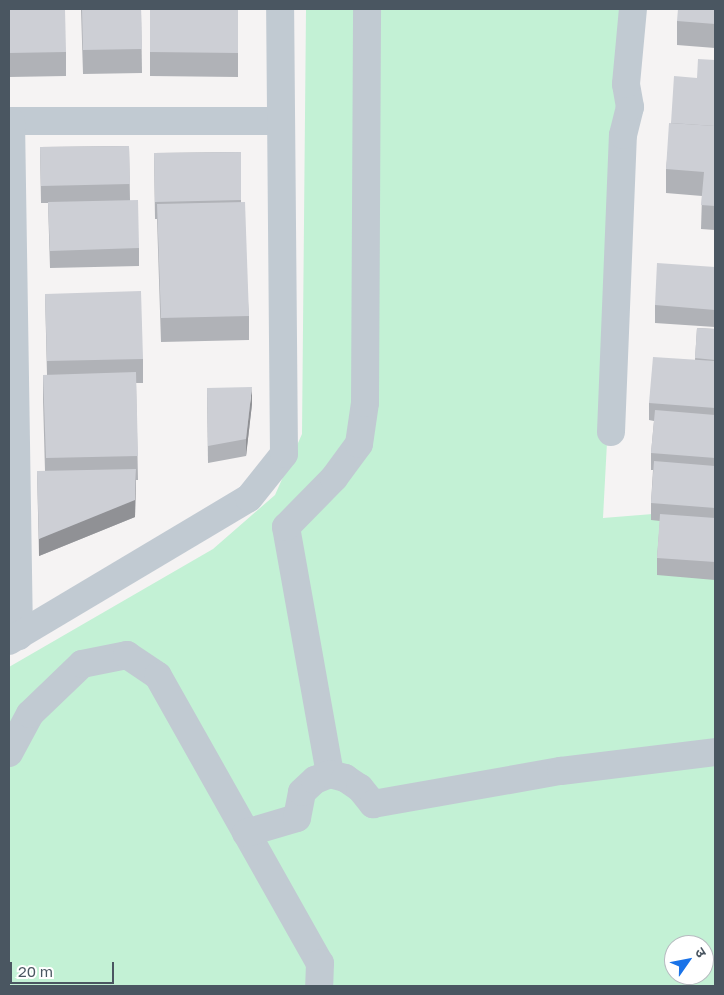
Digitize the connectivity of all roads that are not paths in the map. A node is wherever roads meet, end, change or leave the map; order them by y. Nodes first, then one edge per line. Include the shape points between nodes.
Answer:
1 (280, 9) edge
2 (367, 9) edge
3 (633, 9) edge
4 (10, 121) edge
5 (279, 121) junction
6 (12, 356) edge
7 (611, 432) dead end
8 (14, 638) edge
9 (715, 752) edge
10 (9, 753) edge
11 (330, 774) junction
12 (246, 833) junction
13 (319, 986) edge

1 - 5 street
2 - 11 street via 365,403 359,444 334,478 286,527
3 - 7 street via 626,84 630,107 623,135
4 - 5 street
4 - 6 street
5 - 8 street via 284,454 249,498
6 - 8 street
9 - 11 street via 561,771 373,804 360,788 345,778
10 - 12 street via 30,714 82,664 126,655 158,676
11 - 12 street via 315,780 302,792 297,818
12 - 13 street via 320,963

